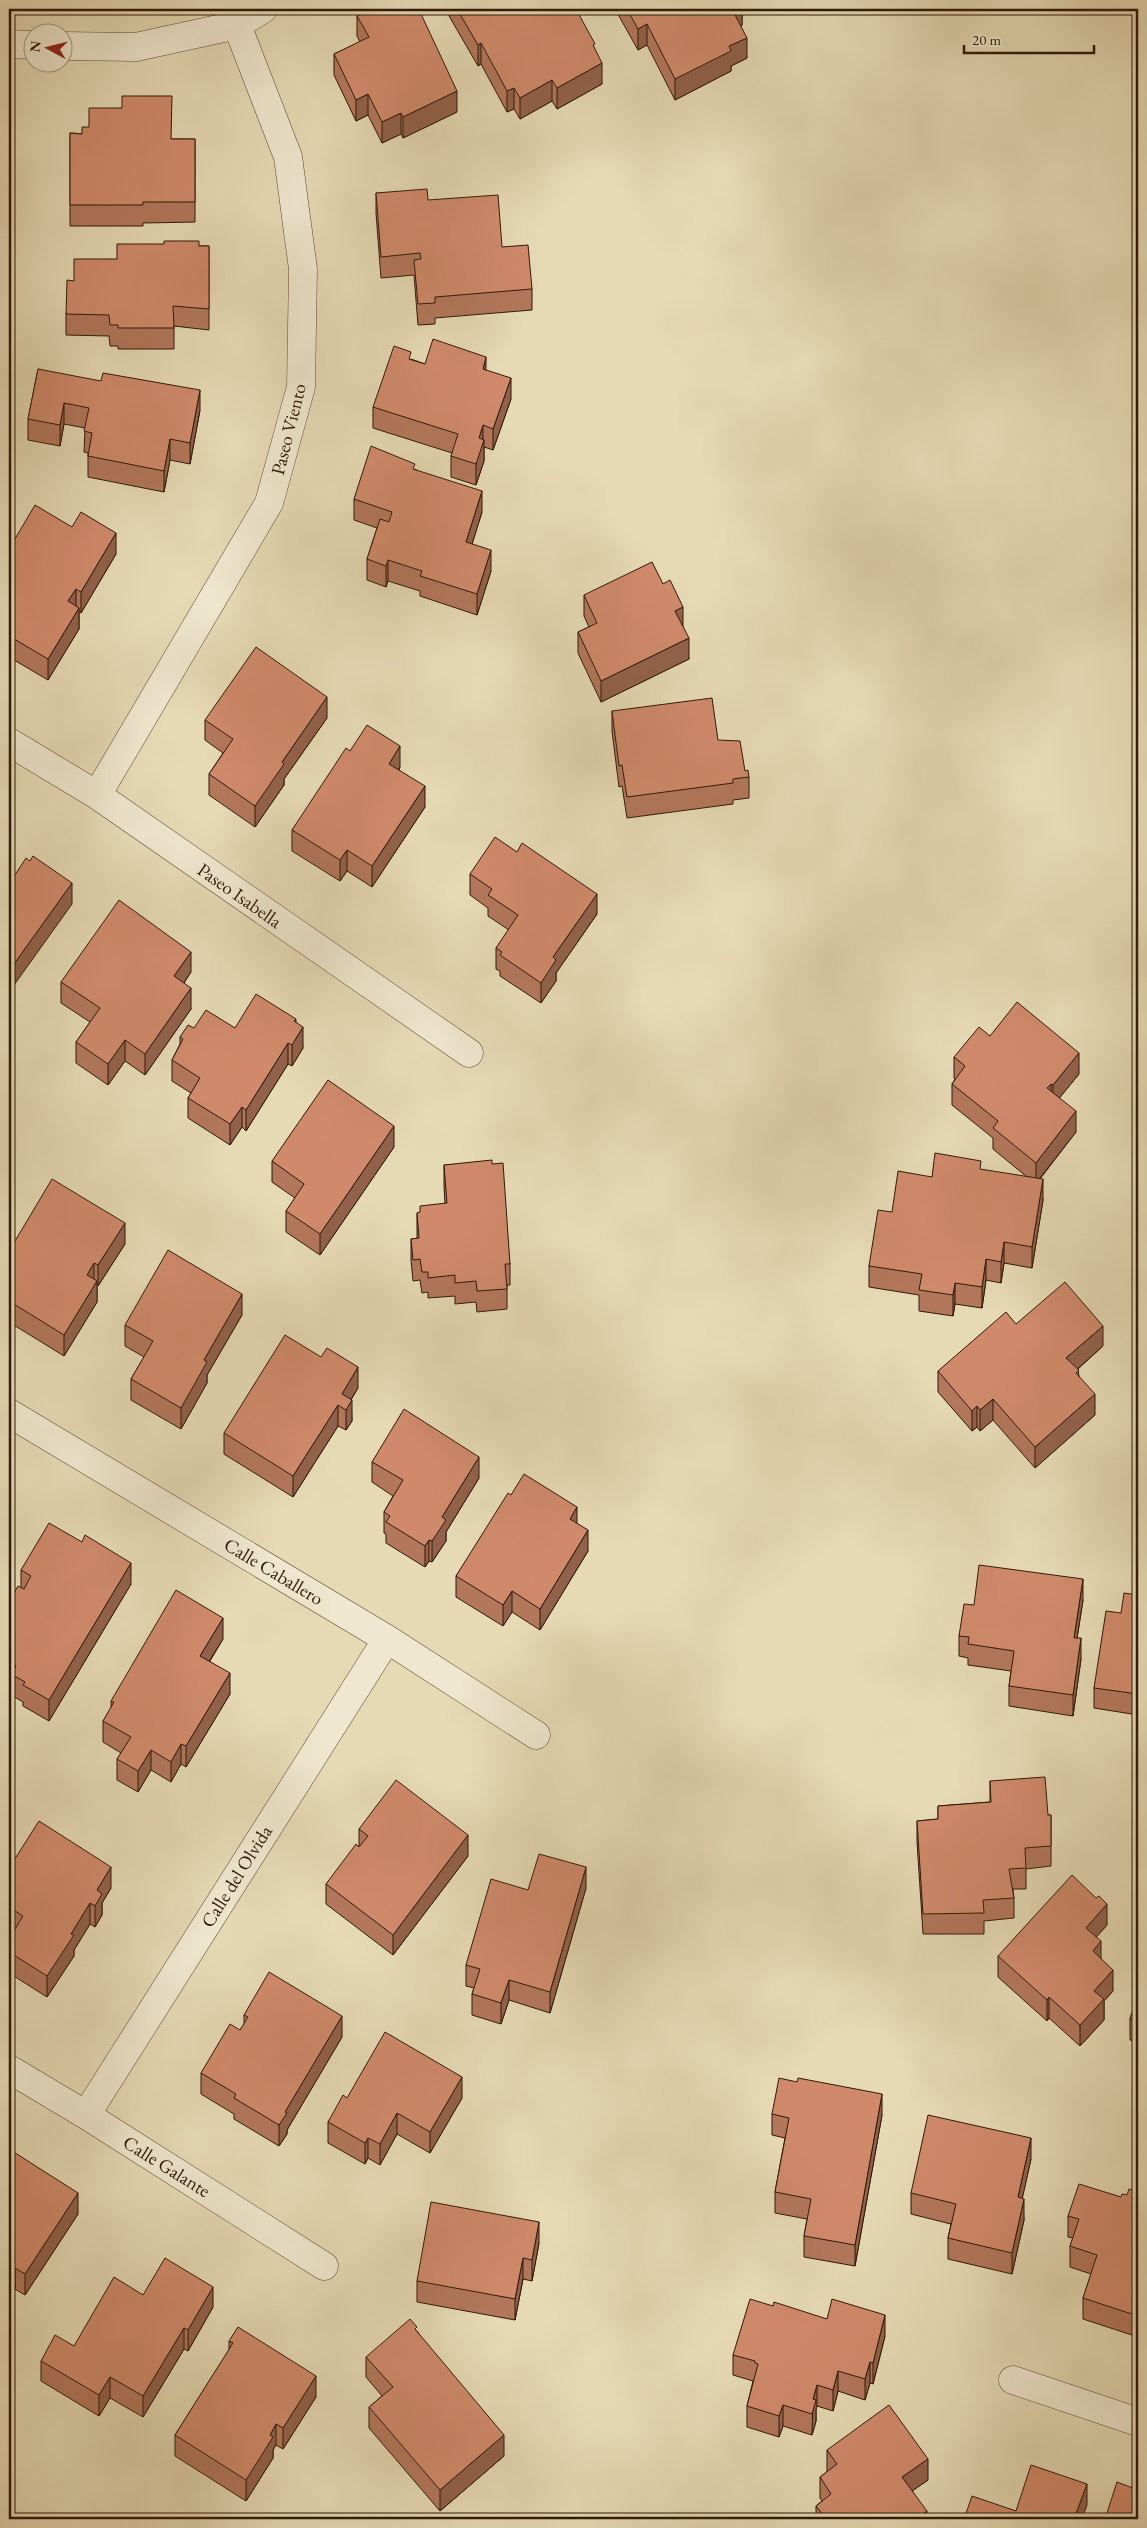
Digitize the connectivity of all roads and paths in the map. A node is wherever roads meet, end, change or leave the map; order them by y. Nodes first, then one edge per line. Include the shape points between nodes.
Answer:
1 (263, 9) edge
2 (236, 25) junction
3 (9, 44) edge
4 (22, 45) edge
5 (72, 46) edge
6 (9, 742) edge
7 (97, 795) junction
8 (469, 1053) dead end
9 (9, 1413) edge
10 (387, 1638) junction
11 (536, 1735) dead end
12 (9, 2069) edge
13 (86, 2115) junction
14 (324, 2266) dead end
15 (1013, 2380) dead end
16 (1138, 2422) edge

1 - 2 street
2 - 5 street via 136,47
2 - 7 street, Paseo Viento via 288,158 303,270 301,387 269,503
3 - 4 street
6 - 7 street, Paseo Isabella
7 - 8 street, Paseo Isabella
9 - 10 street, Calle Caballero
10 - 11 street, Calle Caballero
10 - 13 street, Calle del Olvida
12 - 13 street, Calle Galante
13 - 14 street, Calle Galante
15 - 16 street

